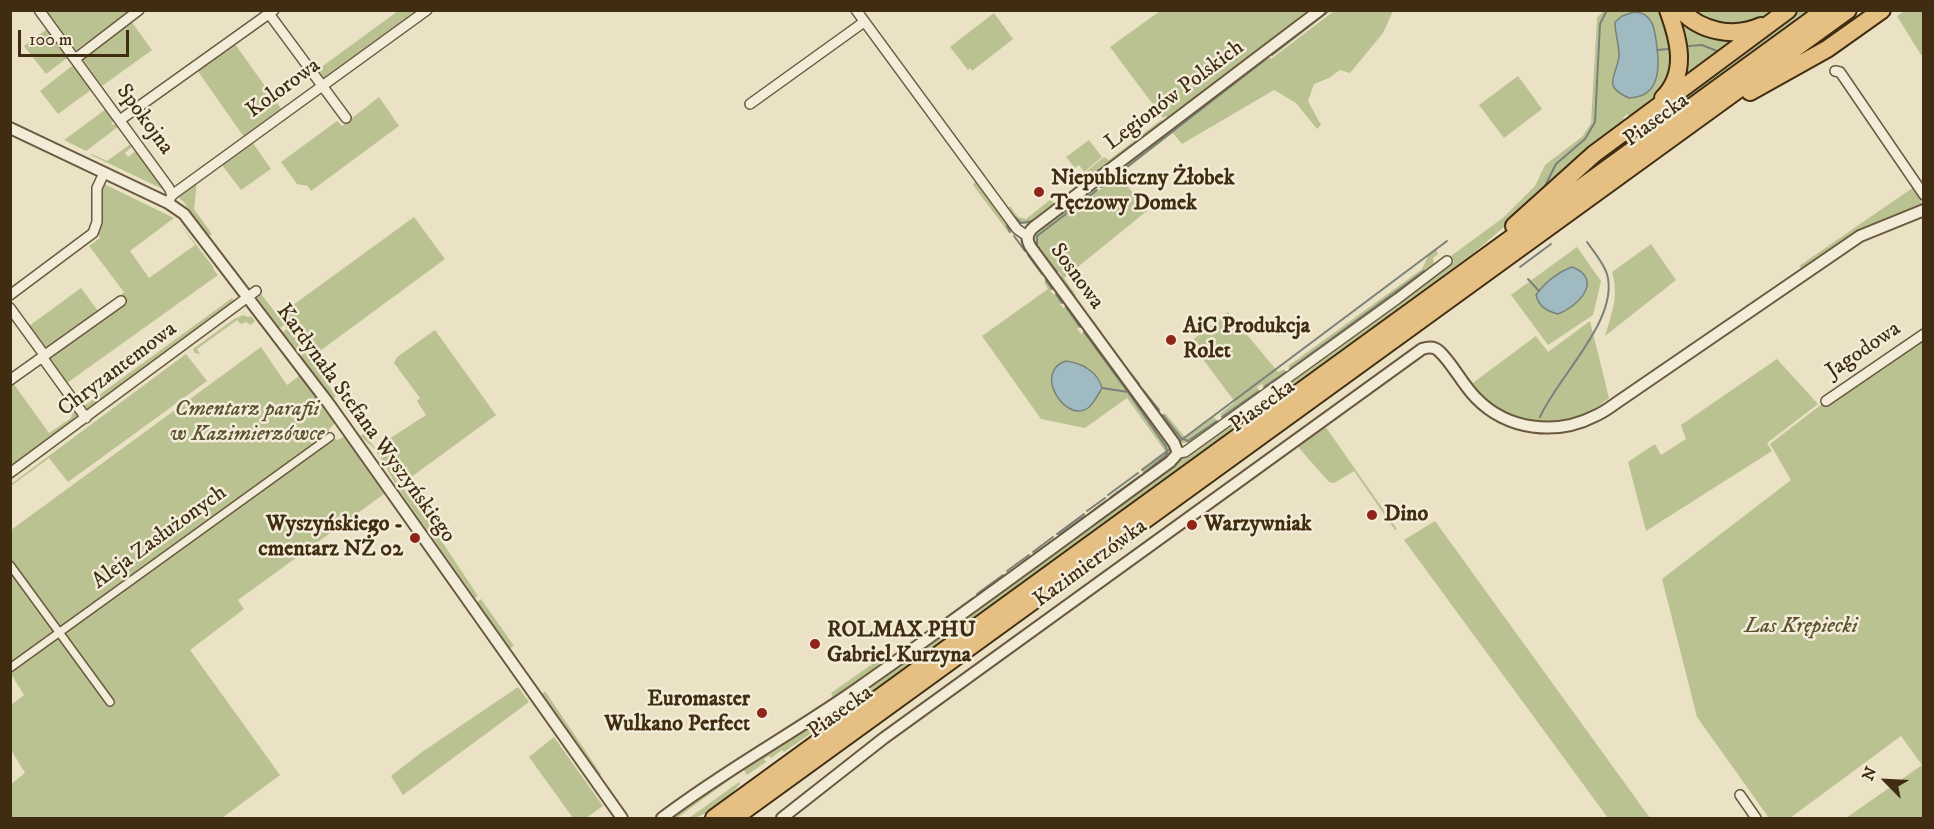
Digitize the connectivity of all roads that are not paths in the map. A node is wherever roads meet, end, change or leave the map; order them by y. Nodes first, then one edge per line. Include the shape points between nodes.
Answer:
1 (39, 10) edge
2 (139, 10) edge
3 (427, 10) edge
4 (856, 10) edge
5 (1320, 10) edge
6 (1668, 10) edge
7 (1680, 10) edge
8 (1825, 10) edge
9 (1848, 10) edge
10 (1882, 10) edge
11 (270, 12) edge
12 (1783, 14) edge
13 (864, 22) junction
14 (75, 59) junction
15 (1835, 70) dead end
16 (322, 85) junction
17 (750, 104) dead end
18 (346, 118) dead end
19 (120, 120) junction
20 (1697, 120) junction
21 (1636, 123) junction
22 (10, 128) edge
23 (104, 173) junction
24 (1923, 195) edge
25 (170, 199) junction
26 (1923, 210) edge
27 (1027, 236) junction
28 (1447, 261) dead end
29 (11, 293) edge
30 (252, 294) junction
31 (1436, 294) junction
32 (121, 301) dead end
33 (10, 308) edge
34 (1923, 334) edge
35 (44, 357) junction
36 (10, 380) edge
37 (1826, 401) dead end
38 (86, 418) junction
39 (330, 437) dead end
40 (1178, 453) junction
41 (10, 473) edge
42 (10, 565) edge
43 (60, 633) junction
44 (10, 668) edge
45 (111, 702) dead end
46 (1740, 795) dead end
47 (622, 819) edge
48 (662, 819) edge
49 (714, 819) edge
50 (734, 819) edge
51 (782, 819) edge
52 (1756, 819) edge

1 - 14 street, Spokojna
2 - 14 street
3 - 16 street, Kolorowa
4 - 13 street, Sosnowa
5 - 27 street, Legionów Polskich
6 - 21 highway via 1677,35 1679,66 1666,95
7 - 12 highway via 1699,25 1730,32 1753,29
8 - 31 highway, Piasecka
9 - 20 highway, Piasecka
10 - 20 highway via 1827,49
11 - 16 street
11 - 19 street
12 - 21 highway
13 - 17 street
13 - 27 street, Sosnowa via 1017,229
14 - 19 street, Spokojna
15 - 24 street
16 - 18 street
16 - 25 street, Kolorowa
19 - 25 street, Spokojna via 170,188
20 - 50 highway, Piasecka
21 - 31 highway via 1594,154
22 - 23 street, Kardynała Stefana Wyszyńskiego
23 - 25 street, Kardynała Stefana Wyszyńskiego
23 - 29 street via 98,188 93,233
25 - 30 street, Kardynała Stefana Wyszyńskiego
26 - 51 street, Kazimierzówka via 1860,236 1614,405 1574,424 1543,428 1505,420 1474,396 1438,350 1427,347 921,711
27 - 40 street, Sosnowa via 1032,249
28 - 40 street via 1292,376 1185,452
30 - 38 street, Chryzantemowa
30 - 47 street, Kardynała Stefana Wyszyńskiego via 334,401
31 - 49 highway, Piasecka
32 - 35 street
33 - 35 street
34 - 37 street, Jagodowa
35 - 36 street
35 - 38 street
38 - 41 street, Chryzantemowa
39 - 43 street, Aleja Zasłużonych
40 - 48 street via 864,683
42 - 43 street
43 - 44 street, Aleja Zasłużonych
43 - 45 street
46 - 52 street

